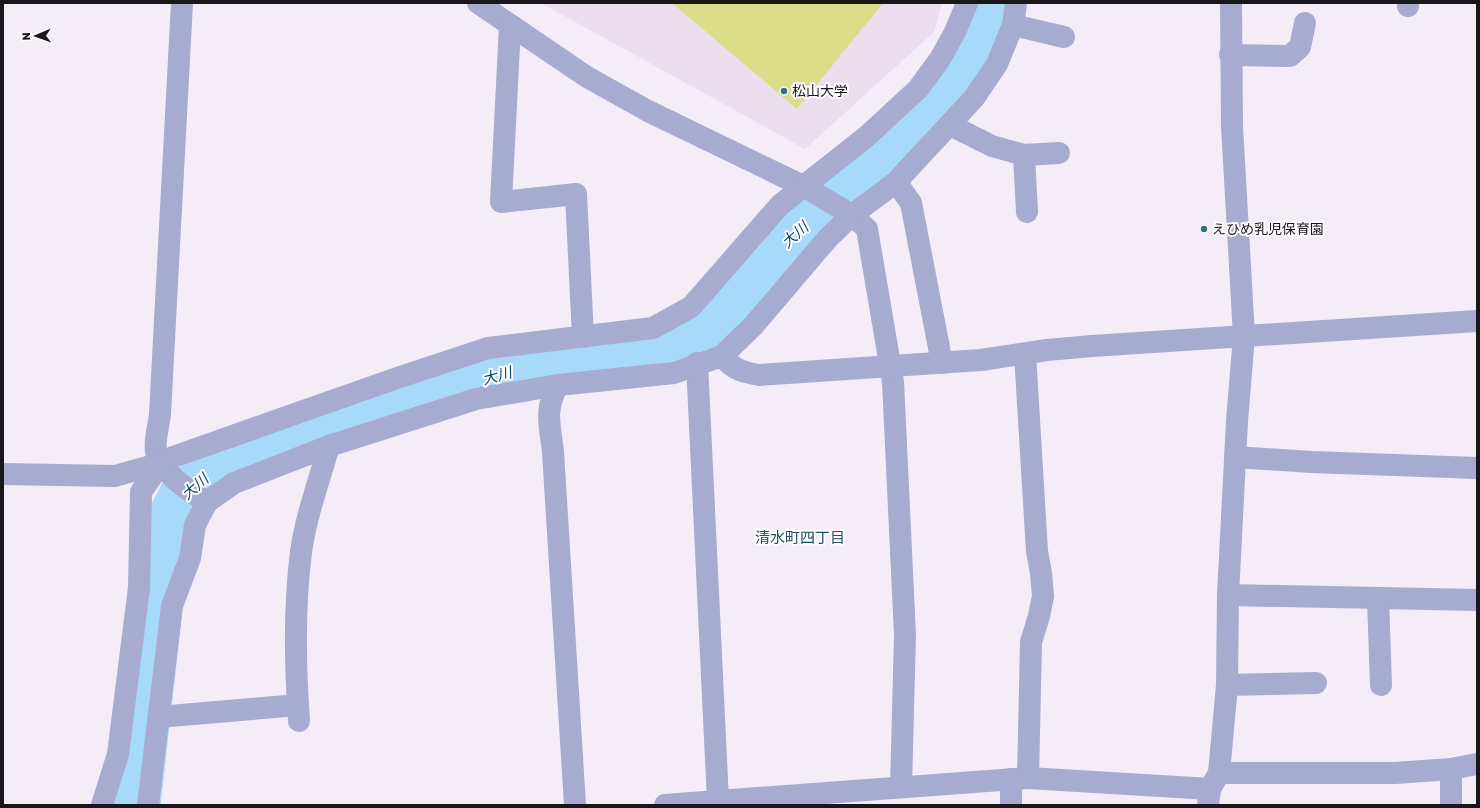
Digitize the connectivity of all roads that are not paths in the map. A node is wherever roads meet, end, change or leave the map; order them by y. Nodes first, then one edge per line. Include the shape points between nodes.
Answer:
1 (182, 3) edge
2 (478, 3) edge
3 (967, 3) edge
4 (1016, 3) edge
5 (1231, 3) edge
6 (1305, 23) dead end
7 (1012, 24) junction
8 (510, 26) junction
9 (1064, 37) dead end
10 (1230, 56) junction
11 (950, 125) junction
12 (1059, 153) dead end
13 (1024, 155) junction
14 (896, 182) junction
15 (806, 188) junction
16 (847, 212) junction
17 (1027, 212) dead end
18 (1477, 321) edge
19 (1244, 336) junction
20 (583, 337) junction
21 (1025, 354) junction
22 (722, 356) junction
23 (697, 363) junction
24 (942, 363) junction
25 (890, 368) junction
26 (558, 385) junction
27 (329, 446) junction
28 (1235, 457) junction
29 (1477, 468) edge
30 (167, 470) junction
31 (3, 474) edge
32 (203, 500) junction
33 (1228, 594) junction
34 (1378, 599) junction
35 (1477, 600) edge
36 (1316, 683) dead end
37 (1227, 685) junction
38 (1381, 685) dead end
39 (158, 716) junction
40 (1477, 764) edge
41 (1451, 769) junction
42 (1019, 778) junction
43 (901, 787) junction
44 (1212, 789) edge
45 (831, 799) edge
46 (718, 801) junction
47 (696, 804) edge
48 (102, 805) edge
49 (148, 805) edge
50 (575, 805) edge
51 (665, 805) edge
52 (1011, 805) edge
53 (1451, 805) edge

1 - 30 street via 156,450
2 - 8 street
3 - 15 street via 940,59 918,89
4 - 7 street
5 - 10 street
6 - 10 street via 1300,47 1290,56
7 - 9 street
7 - 11 street via 997,64 974,98
8 - 15 street via 587,76 648,111
8 - 20 street via 500,202 576,194
10 - 19 street
11 - 13 street via 992,146
11 - 14 street
12 - 13 street
13 - 17 street
14 - 16 street
14 - 24 street via 911,203
15 - 16 street
15 - 20 street via 780,205 691,307 653,328
16 - 22 street via 753,326
16 - 25 street via 867,228
18 - 19 street
19 - 21 street via 1092,346
19 - 28 street
20 - 30 street via 488,348 173,457
21 - 24 street
21 - 42 street via 1036,552 1043,596 1031,642
22 - 23 street
22 - 25 street via 731,366 743,372 759,375
23 - 26 street via 674,373
23 - 46 street
24 - 25 street
25 - 43 street via 893,382 905,635
26 - 27 street via 476,399
26 - 50 street via 548,408 553,452
27 - 32 street via 234,483
27 - 39 street via 301,551 296,601 298,713
28 - 29 street
28 - 33 street
30 - 31 street via 115,476
30 - 32 street
30 - 48 street via 141,492 139,588 118,754
32 - 39 street via 195,525 190,558 172,606
33 - 34 street
33 - 37 street
34 - 35 street
34 - 38 street
36 - 37 street
37 - 44 street
39 - 49 street
40 - 41 street
41 - 44 street
41 - 53 street
42 - 43 street
42 - 44 street
42 - 52 street
43 - 45 street
45 - 46 street
46 - 47 street
47 - 51 street

